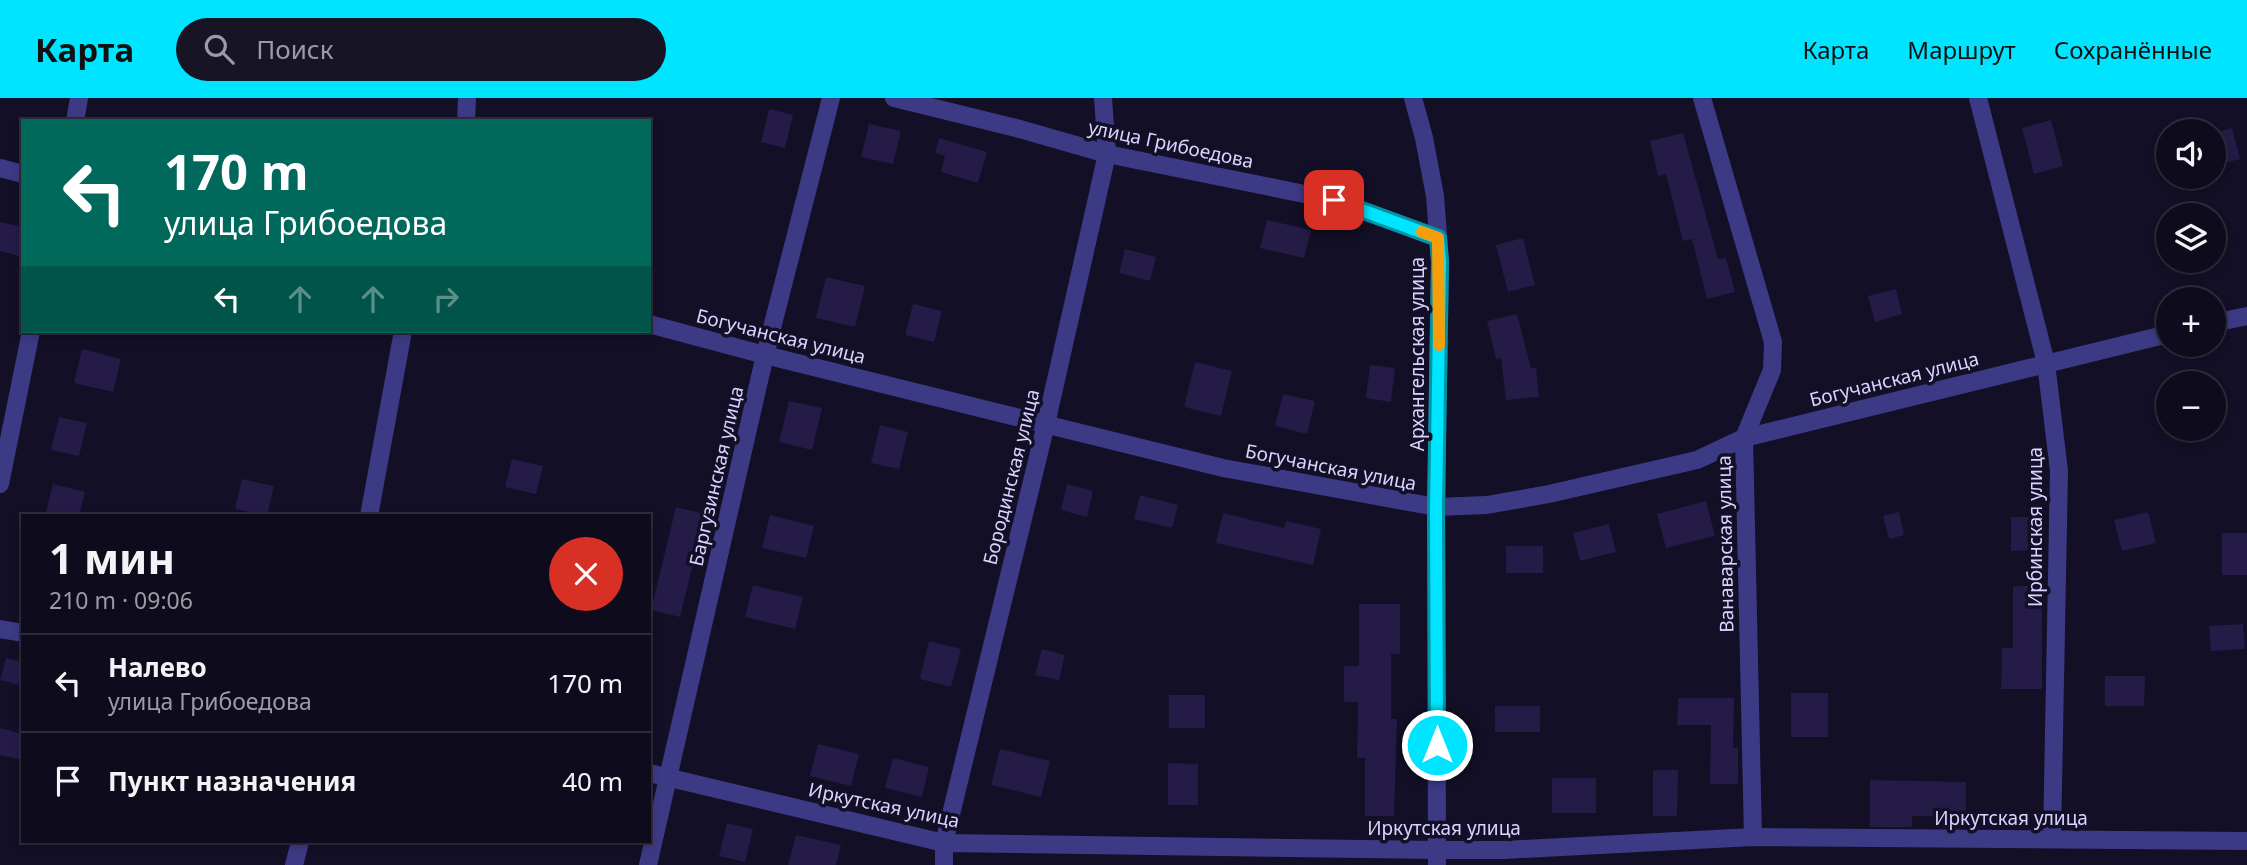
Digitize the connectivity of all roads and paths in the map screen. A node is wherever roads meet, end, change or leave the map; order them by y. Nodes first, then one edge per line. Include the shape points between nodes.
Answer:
1 (79, 98) edge
2 (467, 98) edge
3 (831, 98) edge
4 (894, 98) edge
5 (1103, 98) edge
6 (1413, 98) edge
7 (1702, 98) edge
8 (1978, 98) edge
9 (75, 119) edge
10 (466, 119) edge
11 (1108, 154) junction
12 (0, 168) edge
13 (21, 173) edge
14 (1438, 238) junction
15 (2247, 316) edge
16 (2226, 320) edge
17 (651, 325) edge
18 (31, 333) edge
19 (403, 333) edge
20 (2156, 337) edge
21 (765, 355) junction
22 (2046, 363) junction
23 (1046, 424) junction
24 (1744, 438) junction
25 (0, 484) edge
26 (1436, 508) junction
27 (369, 514) edge
28 (0, 629) edge
29 (21, 634) edge
30 (651, 774) edge
31 (668, 778) junction
32 (1753, 837) junction
33 (2052, 838) junction
34 (2247, 841) edge
35 (300, 843) edge
36 (944, 843) junction
37 (1437, 858) edge
38 (294, 865) edge
39 (648, 865) edge
40 (944, 865) edge

1 - 9 street
2 - 10 street
3 - 21 street, Баргузинская улица
4 - 11 street, улица Грибоедова
5 - 11 street, Бородинская улица
6 - 14 street, Архангельская улица via 1431,173
7 - 24 street, Ванаварская улица via 1773,342 1772,370
8 - 22 street, Ирбинская улица
11 - 14 street, улица Грибоедова via 1334,200
11 - 23 street, Бородинская улица
12 - 13 street
14 - 26 street, Архангельская улица
15 - 16 street
17 - 21 street, Богучанская улица
18 - 25 street
19 - 27 street
20 - 22 street, Богучанская улица
21 - 23 street, Богучанская улица
21 - 31 street, Баргузинская улица
22 - 24 street, Богучанская улица
22 - 33 street, Ирбинская улица via 2059,471
23 - 26 street, Богучанская улица via 1223,468
23 - 36 street, Бородинская улица
24 - 26 street, Богучанская улица via 1697,460 1549,494
24 - 32 street, Ванаварская улица
26 - 37 street, Архангельская улица
28 - 29 street
30 - 31 street, Иркутская улица
31 - 36 street, Иркутская улица
31 - 39 street, Баргузинская улица
32 - 33 street, Иркутская улица
32 - 37 street, Иркутская улица via 1504,850
33 - 34 street, Иркутская улица
35 - 38 street
36 - 37 street, Иркутская улица
36 - 40 street, Бородинская улица

